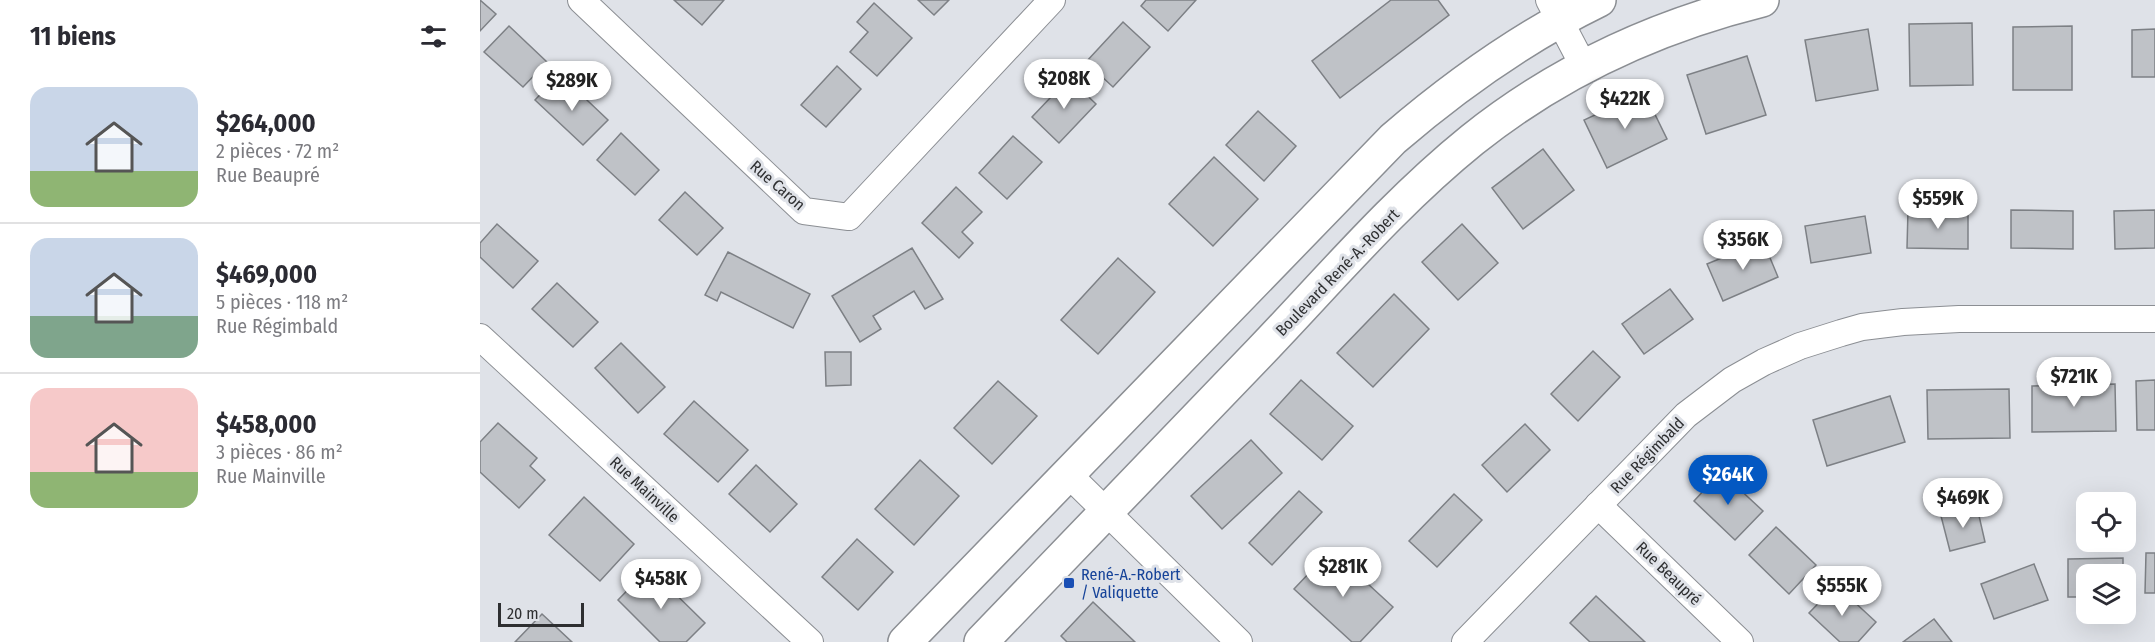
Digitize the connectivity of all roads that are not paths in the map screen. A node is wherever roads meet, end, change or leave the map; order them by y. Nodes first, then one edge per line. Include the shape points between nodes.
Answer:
1 (581, 0) edge
2 (1052, 0) edge
3 (1599, 0) edge
4 (1762, 0) edge
5 (1554, 10) edge
6 (1584, 67) junction
7 (2155, 319) edge
8 (480, 337) edge
9 (1069, 474) junction
10 (1599, 505) junction
11 (1106, 512) junction
12 (810, 642) edge
13 (905, 642) edge
14 (981, 642) edge
15 (1239, 642) edge
16 (1465, 642) edge
17 (1740, 642) edge

1 - 2 street, Rue Caron via 804,211 849,217
3 - 5 street
4 - 6 street, Boulevard René-A.-Robert via 1674,26
5 - 6 street
5 - 9 street via 1386,145
6 - 11 street, Boulevard René-A.-Robert via 1500,119 1426,181
7 - 10 street, Rue Régimbald via 1929,320 1862,327 1830,336 1764,362 1732,380 1658,442
8 - 12 street, Rue Mainville
9 - 11 street
9 - 13 street
10 - 16 street, Rue Régimbald
10 - 17 street, Rue Beaupré
11 - 14 street, Boulevard René-A.-Robert
11 - 15 street

